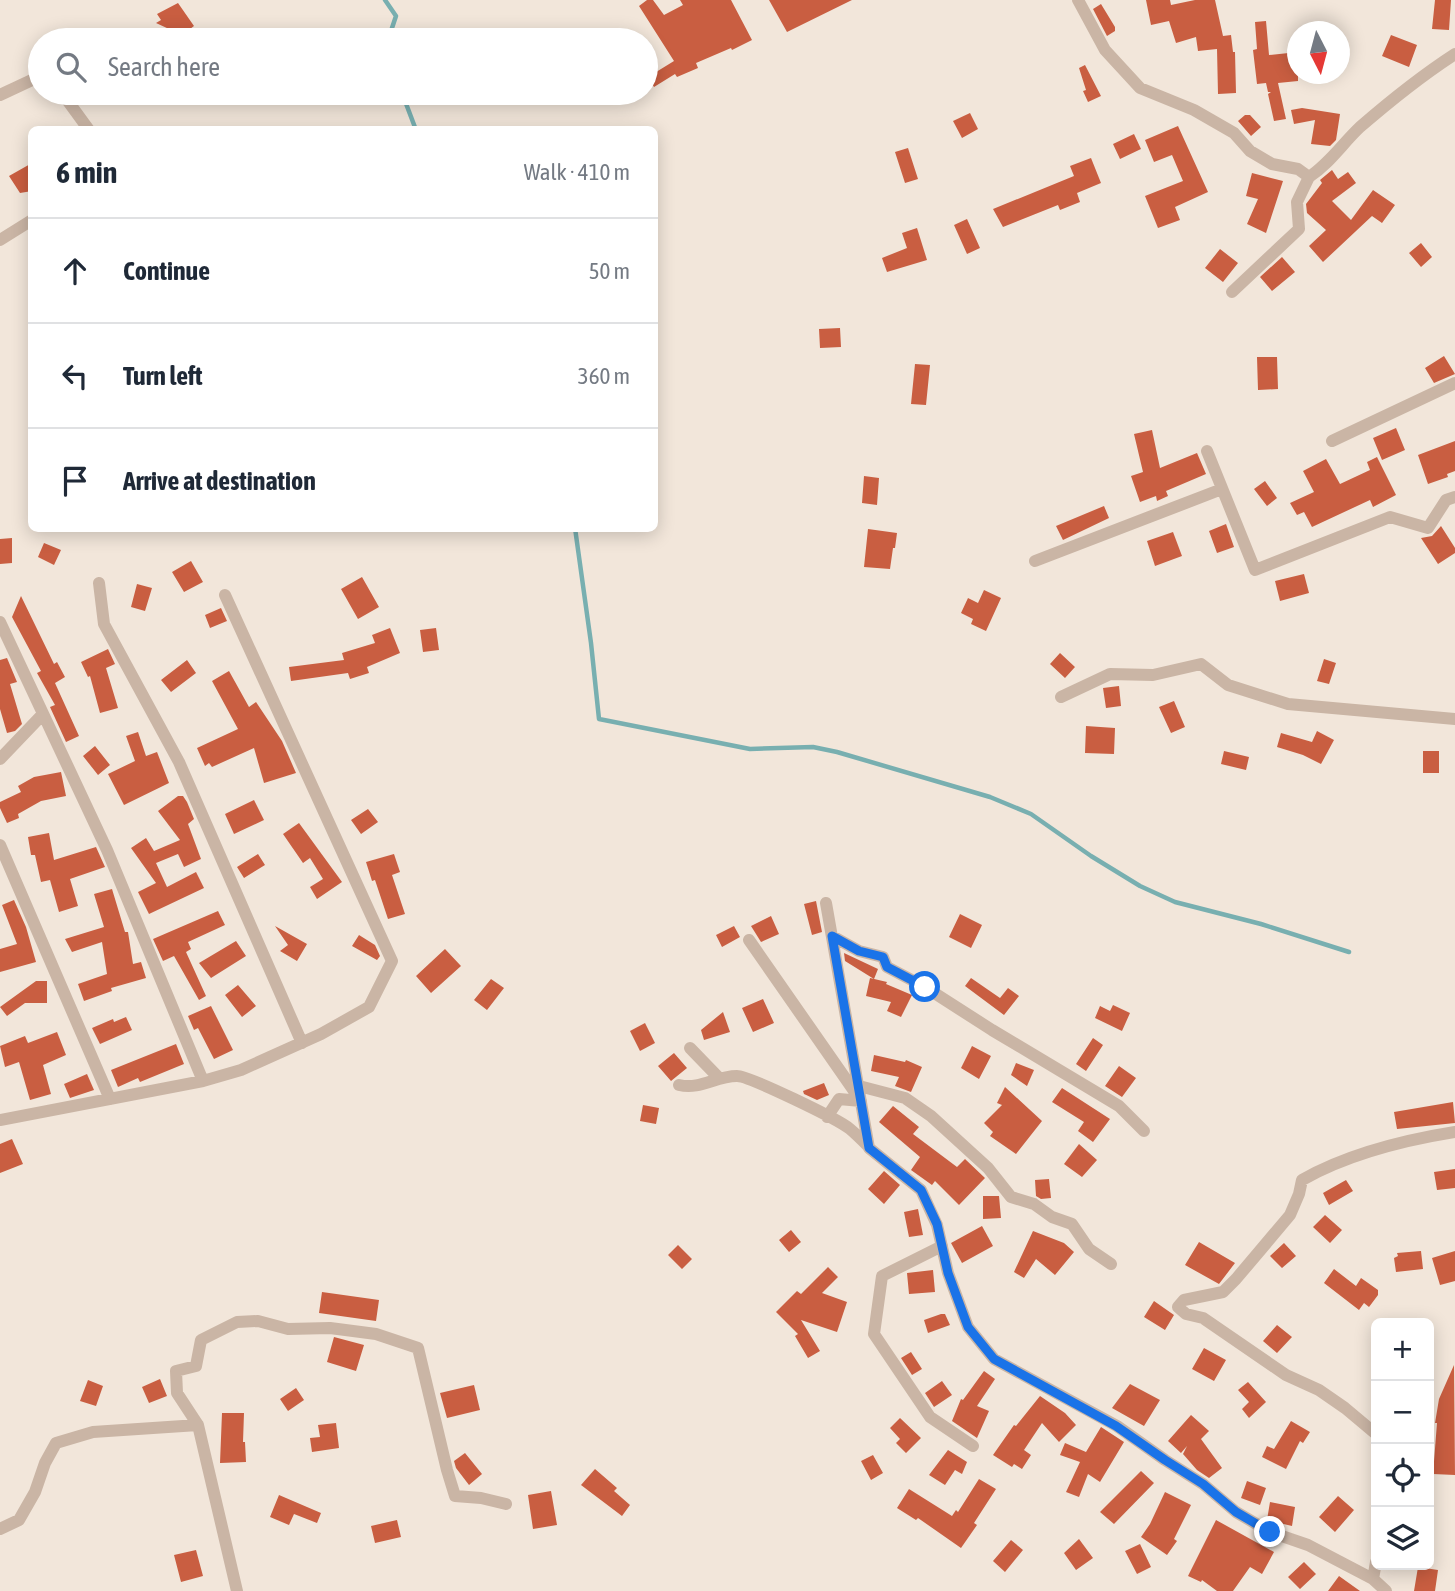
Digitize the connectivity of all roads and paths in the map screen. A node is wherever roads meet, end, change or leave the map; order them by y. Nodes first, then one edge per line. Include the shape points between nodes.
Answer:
1 (1078, 0) edge
2 (1455, 54) edge
3 (28, 82) edge
4 (0, 95) edge
5 (71, 105) edge
6 (86, 126) edge
7 (1309, 177) junction
8 (28, 222) edge
9 (0, 240) edge
10 (1232, 292) dead end
11 (1455, 383) edge
12 (1332, 441) dead end
13 (1207, 452) dead end
14 (1222, 489) junction
15 (1455, 496) edge
16 (1035, 561) dead end
17 (99, 583) dead end
18 (225, 595) dead end
19 (0, 622) edge
20 (1061, 697) dead end
21 (43, 714) junction
22 (1455, 719) edge
23 (0, 759) edge
24 (0, 845) edge
25 (825, 903) dead end
26 (832, 936) junction
27 (749, 940) dead end
28 (302, 1043) junction
29 (690, 1048) dead end
30 (719, 1078) junction
31 (203, 1081) junction
32 (679, 1085) dead end
33 (859, 1086) junction
34 (110, 1099) junction
35 (862, 1101) junction
36 (827, 1117) junction
37 (0, 1121) edge
38 (1144, 1131) dead end
39 (1455, 1132) edge
40 (869, 1148) junction
41 (942, 1246) junction
42 (1111, 1264) dead end
43 (198, 1425) junction
44 (1371, 1430) edge
45 (973, 1446) dead end
46 (506, 1504) dead end
47 (0, 1529) edge
48 (1375, 1570) edge
49 (1373, 1579) junction
50 (237, 1591) edge
51 (1385, 1591) edge

1 - 7 street via 1105,50 1140,88 1234,133 1250,151 1272,164 1298,169
2 - 7 street via 1357,129 1325,167
3 - 4 street
5 - 6 street
7 - 10 street via 1297,202 1299,229
8 - 9 street
11 - 12 street
13 - 14 street
14 - 15 street via 1255,570 1390,517 1428,528 1446,500
14 - 16 street
17 - 28 street via 104,624 179,762
18 - 28 street via 392,961 369,1007
19 - 21 street
20 - 22 street via 1110,674 1153,675 1201,664 1228,685 1288,704
21 - 23 street
21 - 31 street via 107,850
24 - 34 street
25 - 26 street
26 - 33 street
26 - 38 street via 859,951 883,957 887,967 1119,1106
27 - 35 street
28 - 31 street
29 - 30 street
30 - 32 street via 696,1087
30 - 36 street via 749,1079
31 - 34 street
33 - 35 street
33 - 42 street via 905,1098 931,1116 988,1168 1011,1197 1072,1224 1089,1249
34 - 37 street
35 - 36 street via 839,1099
35 - 40 street
36 - 40 street via 848,1127
39 - 44 street via 1359,1155 1302,1180 1290,1215 1237,1279 1223,1292 1184,1300 1178,1307 1203,1318 1286,1375 1319,1390
40 - 41 street via 921,1190
41 - 45 street via 882,1276 874,1334 930,1417
41 - 49 street via 968,1327 994,1359 1116,1426 1270,1532 1308,1545
43 - 46 street via 177,1393 176,1371 196,1366 201,1340 237,1322 258,1321 288,1329 376,1334 418,1348 455,1496
43 - 47 street via 93,1432 56,1443 19,1520
43 - 50 street
48 - 49 street
49 - 51 street

